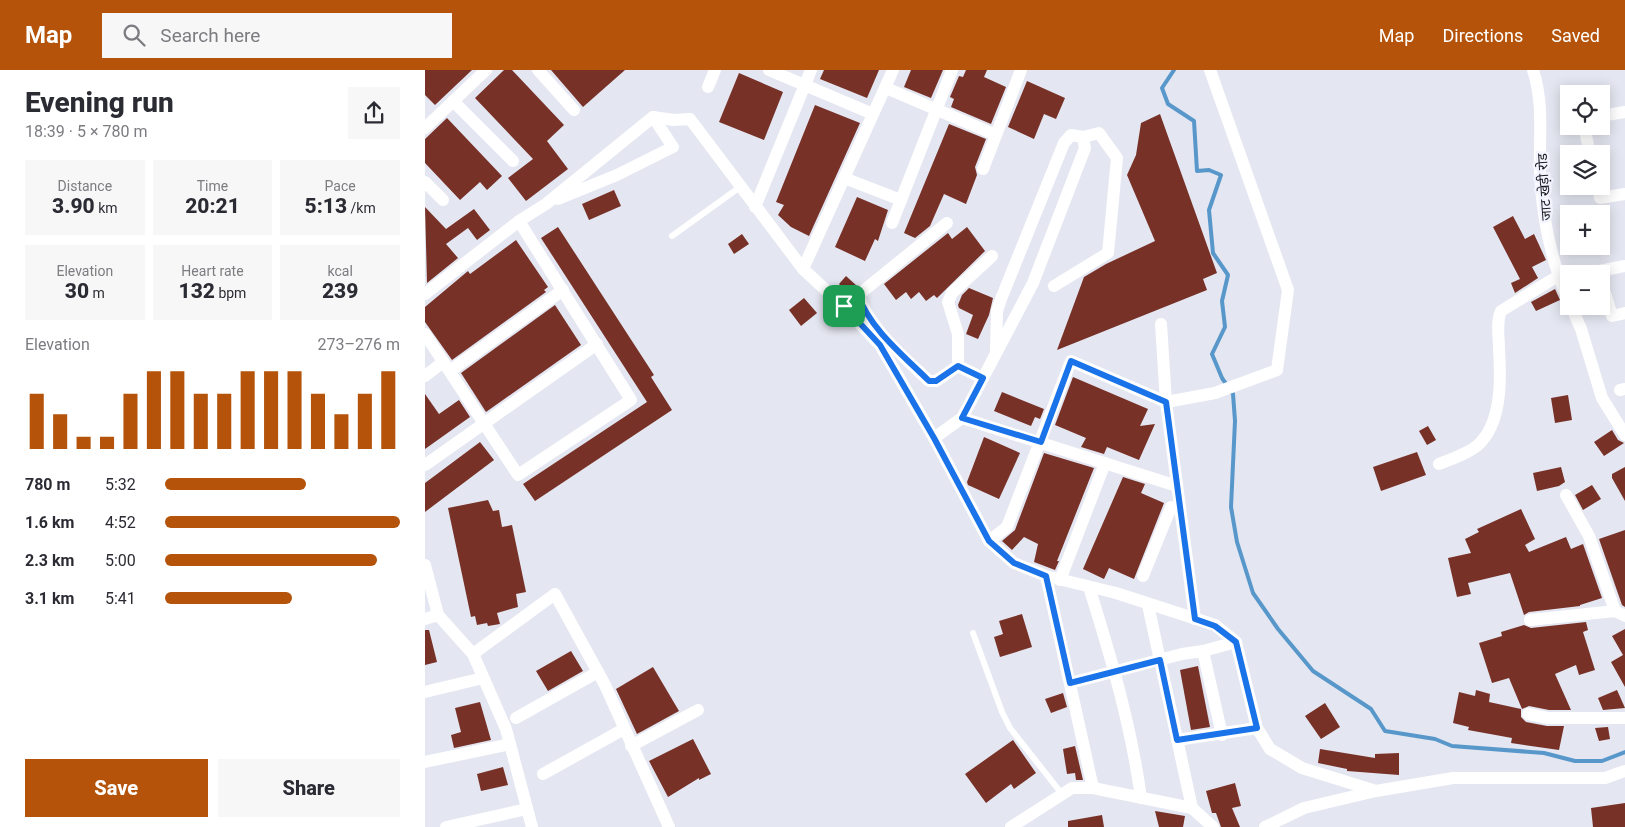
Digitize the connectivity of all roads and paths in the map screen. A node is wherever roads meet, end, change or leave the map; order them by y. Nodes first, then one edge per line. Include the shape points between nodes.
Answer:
1 (486, 70) edge
2 (538, 70) edge
3 (715, 70) edge
4 (769, 70) edge
5 (811, 70) edge
6 (893, 70) edge
7 (952, 70) edge
8 (1021, 70) edge
9 (1210, 70) edge
10 (1533, 70) edge
11 (805, 86) junction
12 (708, 87) dead end
13 (885, 88) junction
14 (453, 101) junction
15 (574, 110) dead end
16 (936, 111) junction
17 (1625, 112) edge
18 (873, 114) junction
19 (1610, 114) edge
20 (430, 115) edge
21 (653, 117) junction
22 (425, 128) edge
23 (996, 136) junction
24 (1083, 137) junction
25 (513, 161) dead end
26 (983, 170) dead end
27 (844, 178) junction
28 (425, 182) edge
29 (740, 187) junction
30 (1625, 194) edge
31 (1600, 195) edge
32 (443, 200) dead end
33 (901, 200) junction
34 (546, 204) junction
35 (755, 207) junction
36 (519, 221) junction
37 (892, 223) dead end
38 (947, 223) dead end
39 (672, 236) dead end
40 (993, 256) dead end
41 (1625, 266) edge
42 (803, 269) junction
43 (1610, 269) edge
44 (1558, 276) junction
45 (1560, 281) edge
46 (1054, 286) dead end
47 (563, 290) junction
48 (425, 294) edge
49 (858, 295) junction
50 (844, 306) junction
51 (1610, 309) edge
52 (1625, 313) edge
53 (1575, 315) edge
54 (1161, 324) dead end
55 (425, 334) edge
56 (597, 344) junction
57 (996, 354) junction
58 (958, 366) junction
59 (446, 367) junction
60 (425, 376) edge
61 (983, 378) junction
62 (1166, 402) junction
63 (962, 418) junction
64 (484, 424) junction
65 (1625, 435) edge
66 (934, 438) junction
67 (1041, 442) junction
68 (1105, 463) junction
69 (1439, 464) dead end
70 (425, 465) edge
71 (1177, 486) junction
72 (1566, 495) dead end
73 (1171, 507) dead end
74 (1181, 519) junction
75 (1163, 530) junction
76 (989, 541) junction
77 (425, 565) edge
78 (1046, 576) junction
79 (1143, 576) dead end
80 (1060, 580) junction
81 (1089, 587) junction
82 (1148, 605) junction
83 (1620, 613) edge
84 (438, 615) junction
85 (425, 619) edge
86 (1195, 619) junction
87 (1530, 620) dead end
88 (973, 633) dead end
89 (1236, 642) junction
90 (1203, 651) junction
91 (473, 654) junction
92 (1160, 660) junction
93 (1116, 671) junction
94 (598, 672) junction
95 (483, 678) junction
96 (1070, 683) junction
97 (425, 692) edge
98 (698, 710) dead end
99 (1528, 714) dead end
100 (515, 718) dead end
101 (1625, 718) edge
102 (1257, 728) junction
103 (624, 729) junction
104 (1222, 734) junction
105 (1177, 740) junction
106 (510, 744) junction
107 (631, 746) junction
108 (425, 762) edge
109 (1625, 771) edge
110 (543, 774) dead end
111 (1093, 788) junction
112 (1376, 791) junction
113 (1062, 794) junction
114 (1141, 798) junction
115 (1192, 808) junction
116 (527, 809) junction
117 (1268, 826) edge
118 (446, 827) edge
119 (532, 827) edge
120 (669, 827) edge
121 (1011, 827) edge
122 (1213, 827) edge

1 - 14 street
2 - 15 street
3 - 12 street
4 - 11 street
5 - 11 street
6 - 13 street
7 - 16 street
8 - 23 street
9 - 62 street via 1288,290 1277,370 1215,393
10 - 44 street, जाट खेड़ी रोड via 1538,86 1548,237
11 - 18 street
11 - 35 street
13 - 16 street
13 - 18 street
14 - 20 street
14 - 25 street
16 - 23 street
16 - 33 street
17 - 19 street
18 - 27 street
20 - 22 street
21 - 29 street via 690,119
21 - 34 street
21 - 34 street via 673,147 617,175
23 - 26 street
24 - 46 street via 1099,133 1117,158 1108,253
24 - 57 street via 1085,148 1033,283
24 - 57 street via 1071,135 1064,142 1001,299 997,311
27 - 33 street
27 - 42 street
28 - 32 street
29 - 35 street
29 - 39 lane
30 - 31 street via 1601,198
33 - 37 street
34 - 36 street
35 - 42 street
36 - 47 street
36 - 48 street
38 - 49 street
40 - 58 street via 952,293 948,302 957,334
41 - 43 street
42 - 50 street
44 - 45 street, जाट खेड़ी रोड
44 - 69 street via 1501,311 1496,413 1477,446
47 - 56 street
47 - 59 street
49 - 50 street
49 - 58 street via 863,309 878,328 929,381 936,381
50 - 66 street via 880,345
51 - 52 street via 1612,316
53 - 65 street via 1602,398
54 - 62 street
55 - 59 street
56 - 64 street
56 - 64 street via 631,400 518,476
57 - 61 street
58 - 61 street
59 - 60 street
59 - 64 street
61 - 63 street
62 - 67 street via 1071,361
62 - 71 street
63 - 66 street
63 - 67 street
64 - 70 street
66 - 76 street
67 - 68 street
67 - 76 street via 1007,527
68 - 71 street
68 - 80 street
71 - 74 street
72 - 83 street via 1589,536
73 - 75 street
74 - 75 street
74 - 86 street
75 - 79 street
76 - 78 street via 1014,563
77 - 84 street
78 - 80 street
78 - 96 street
80 - 81 street
81 - 82 street
81 - 93 street
82 - 86 street
82 - 92 street
83 - 87 street
84 - 85 street
84 - 91 street
86 - 89 street via 1215,626
88 - 113 lane via 1010,728
89 - 90 street
89 - 102 street
90 - 92 street
90 - 104 street
91 - 94 street via 555,594
91 - 95 street
92 - 93 street
92 - 105 street
93 - 96 street
93 - 114 street
94 - 100 street
94 - 103 street
95 - 97 street
95 - 106 street
96 - 111 street
98 - 107 street
99 - 101 street via 1548,718
102 - 104 street
102 - 112 street via 1270,749 1302,768
103 - 107 street
103 - 110 street
104 - 105 street
105 - 115 street
106 - 108 street
106 - 116 street
107 - 120 street
109 - 112 street via 1605,778 1453,778
111 - 113 street via 1072,788
111 - 114 street
112 - 117 street via 1305,808
113 - 121 street
114 - 115 street
115 - 122 street
116 - 118 street
116 - 119 street

